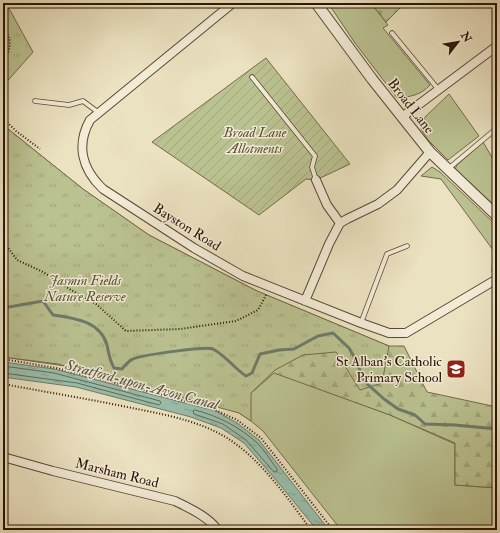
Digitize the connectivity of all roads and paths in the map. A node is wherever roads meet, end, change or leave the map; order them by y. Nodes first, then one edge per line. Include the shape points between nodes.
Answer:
1 (233, 3) edge
2 (316, 3) edge
3 (497, 14) edge
4 (497, 18) edge
5 (3, 26) edge
6 (392, 33) dead end
7 (497, 46) edge
8 (3, 62) edge
9 (252, 77) dead end
10 (438, 89) junction
11 (35, 101) dead end
12 (99, 113) junction
13 (402, 117) junction
14 (3, 118) edge
15 (497, 128) edge
16 (40, 149) dead end
17 (430, 152) junction
18 (447, 169) junction
19 (316, 180) joint
20 (497, 216) edge
21 (340, 224) junction
22 (3, 241) edge
23 (406, 246) dead end
24 (497, 279) edge
25 (271, 287) junction
26 (305, 301) junction
27 (361, 323) junction
28 (3, 359) edge
29 (3, 384) edge
30 (3, 457) edge
31 (218, 530) edge
32 (310, 530) edge
33 (333, 530) edge

1 - 12 street, Bayston Road
2 - 13 street, Broad Lane
3 - 4 lane
5 - 8 path via 10,37 9,52
6 - 10 lane
7 - 10 street
9 - 19 lane via 315,156 312,167
10 - 13 street
11 - 12 lane via 69,105 83,102
12 - 25 street, Bayston Road via 90,120 82,138 82,150 88,171 94,180 103,189 194,248 243,276
13 - 17 street, Broad Lane
14 - 16 path
15 - 18 lane
17 - 18 street, Broad Lane
17 - 21 street via 397,190 378,204
18 - 20 street, Broad Lane
19 - 21 street via 327,205
21 - 26 street
22 - 25 path via 17,260 43,272 96,304 126,332 180,329 236,321 258,310
23 - 27 lane via 387,254
24 - 27 street, Bayston Road via 406,333 389,333
25 - 26 street, Bayston Road
26 - 27 street, Bayston Road
28 - 33 path via 63,370 198,404 232,417 261,438
29 - 32 path via 160,414 192,422 222,435 244,450 273,480
30 - 31 street, Marsham Road via 176,501 193,510

